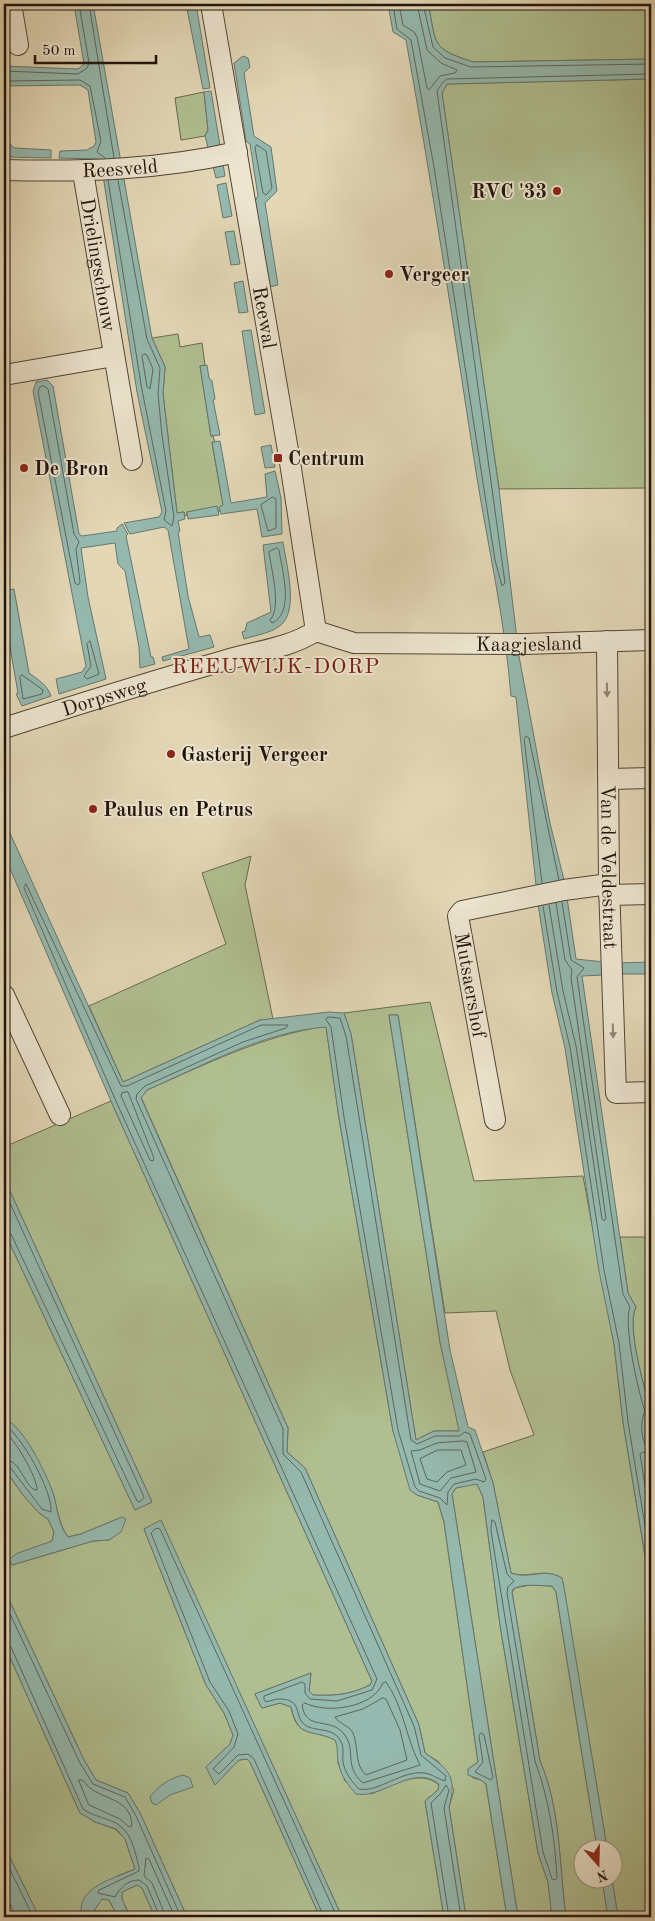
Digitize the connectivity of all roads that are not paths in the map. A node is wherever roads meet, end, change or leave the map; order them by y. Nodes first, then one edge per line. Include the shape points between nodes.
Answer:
1 (11, 4) edge
2 (211, 4) edge
3 (18, 45) dead end
4 (231, 154) junction
5 (4, 170) edge
6 (90, 172) junction
7 (114, 356) junction
8 (4, 375) edge
9 (132, 460) dead end
10 (316, 631) junction
11 (651, 640) edge
12 (607, 641) junction
13 (4, 728) edge
14 (651, 778) edge
15 (609, 779) junction
16 (609, 889) junction
17 (651, 894) edge
18 (4, 995) edge
19 (651, 1092) edge
20 (60, 1116) dead end
21 (495, 1120) dead end

1 - 3 street
2 - 4 street, Reewal
4 - 6 street, Reesveld
4 - 10 street, Reewal via 289,456
5 - 6 street, Reesveld
6 - 7 street, Drielingschouw
7 - 8 street, Drielingschouw
7 - 9 street, Drielingschouw
10 - 12 street, Kaagjesland via 354,642 525,644
10 - 13 street, Dorpsweg via 300,641 225,660
11 - 12 street, Kaagjesland
12 -> 15 street, Van de Veldestraat
14 - 15 street
15 - 16 street, Van de Veldestraat
16 - 17 street, Mutsaershof
16 -> 19 street, Van de Veldestraat via 616,1093
16 - 21 street, Mutsaershof via 564,890 462,910 458,916
18 - 20 street

